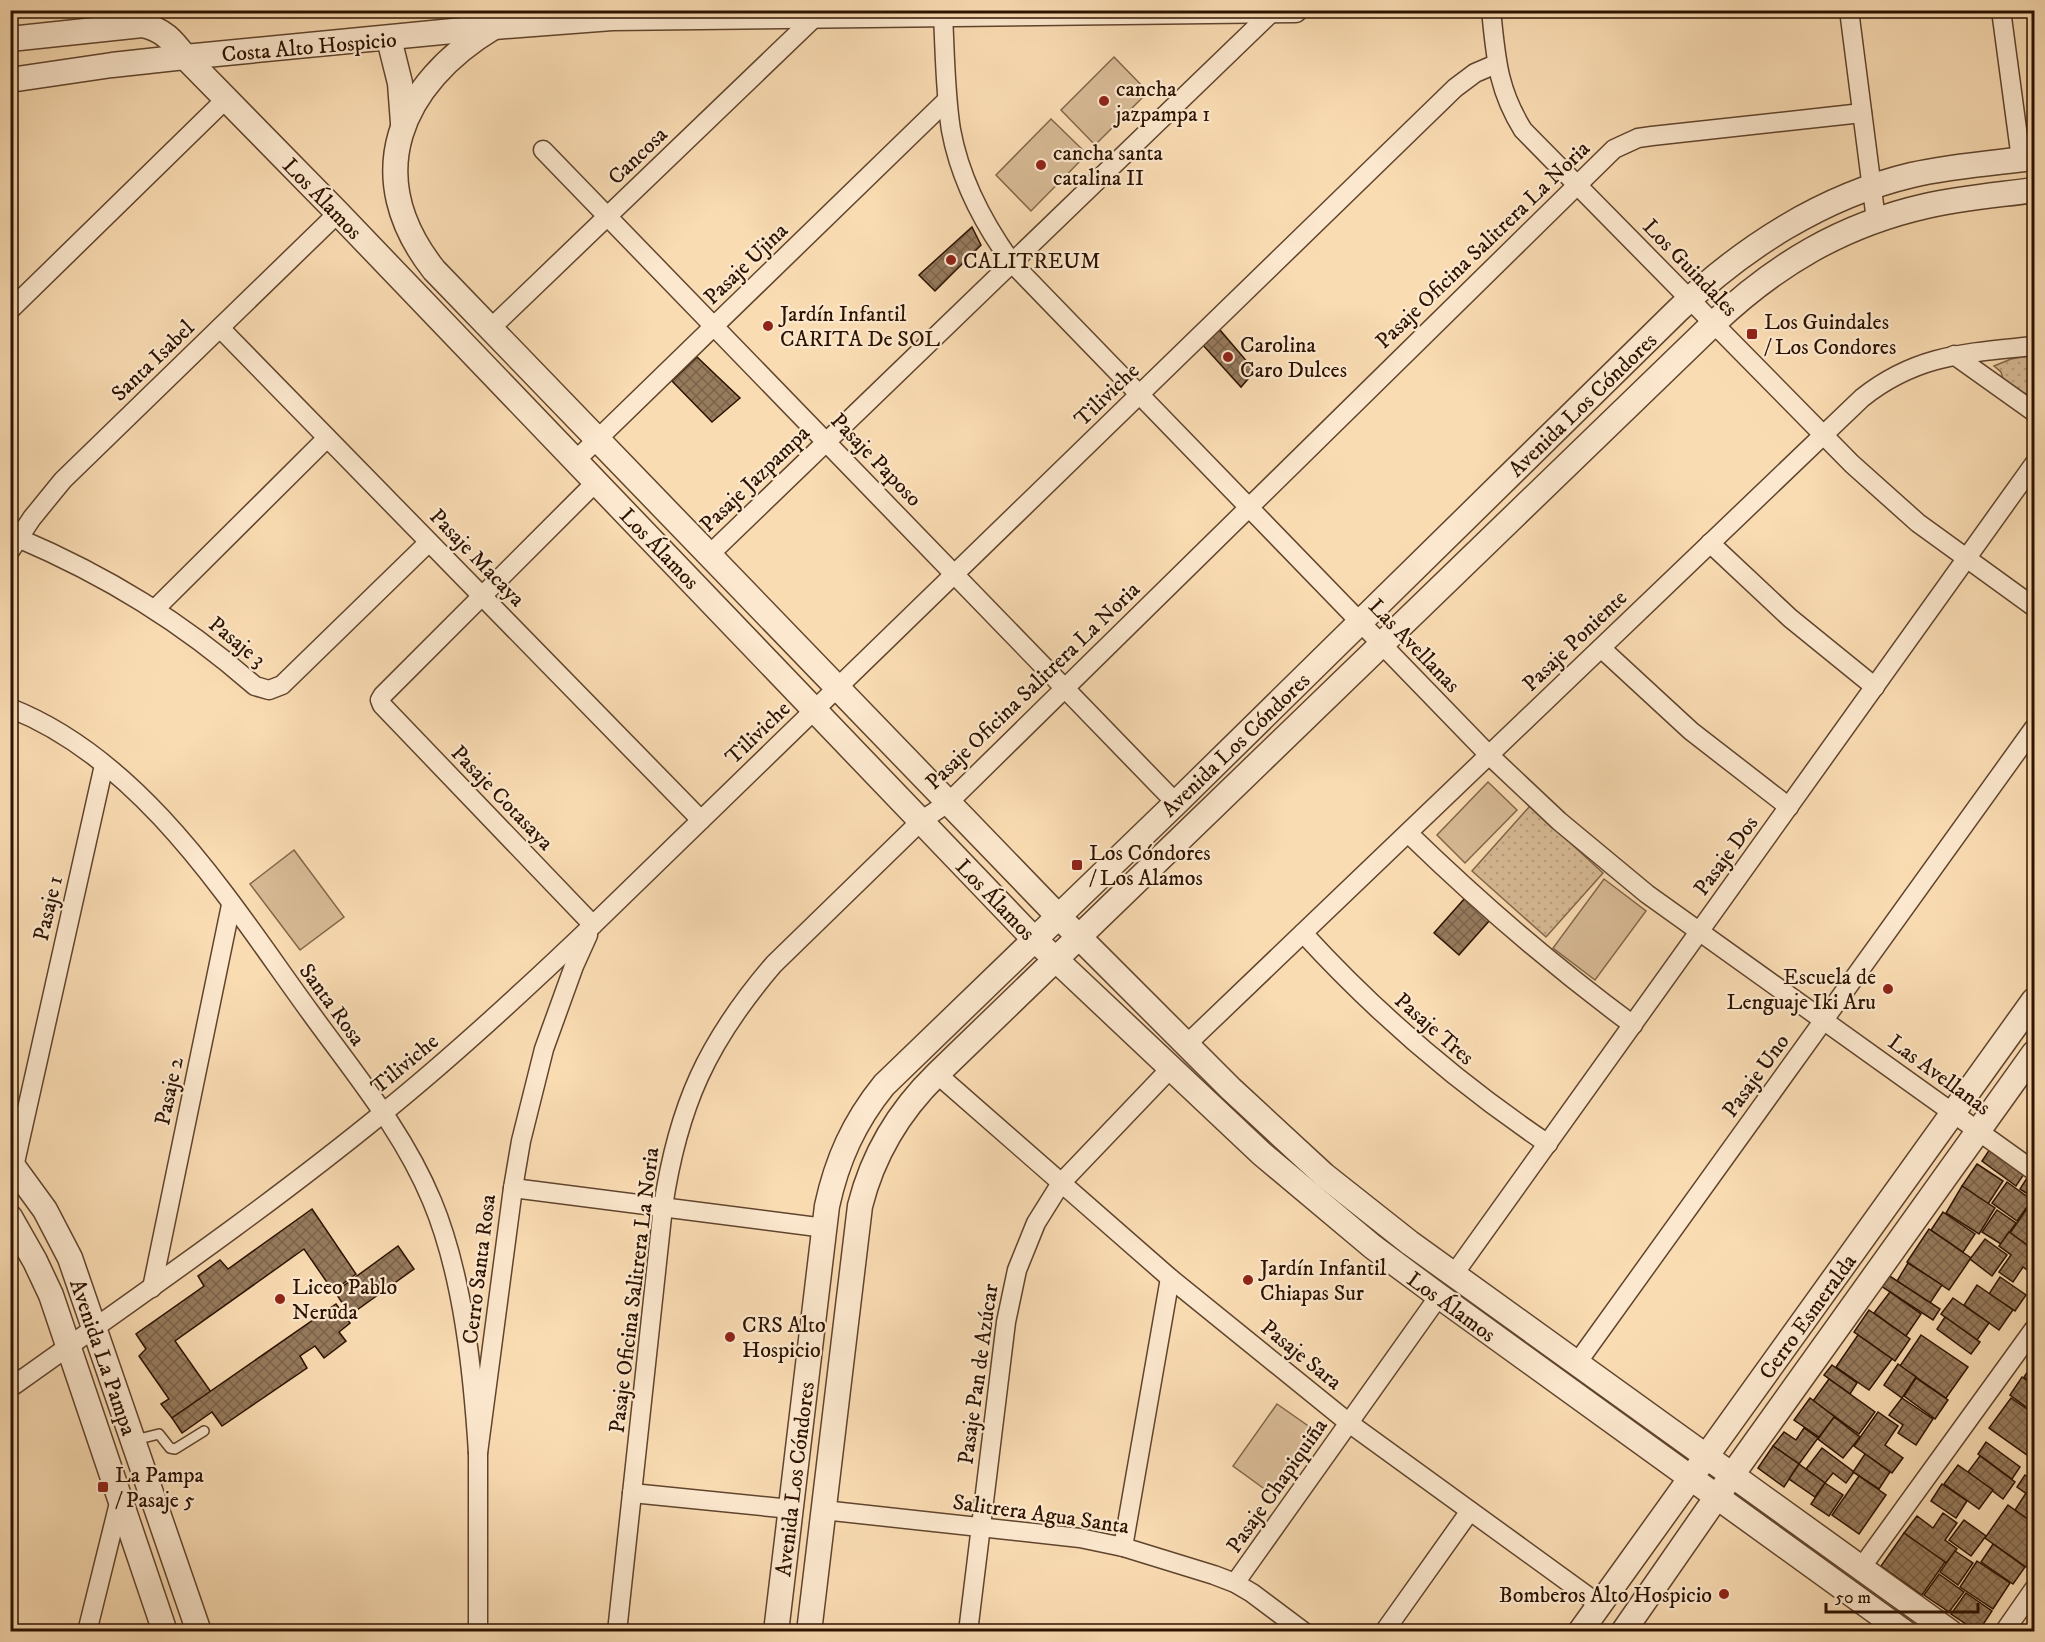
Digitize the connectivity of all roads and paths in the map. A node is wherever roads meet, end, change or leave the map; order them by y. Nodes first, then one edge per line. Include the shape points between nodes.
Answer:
1 (1491, 10) edge
2 (1849, 10) edge
3 (2001, 10) edge
4 (1279, 11) edge
5 (944, 13) edge
6 (816, 16) junction
7 (494, 27) junction
8 (10, 39) edge
9 (389, 39) junction
10 (185, 57) junction
11 (1496, 64) junction
12 (10, 80) edge
13 (226, 99) junction
14 (947, 100) junction
15 (1862, 113) junction
16 (403, 123) junction
17 (543, 150) dead end
18 (2028, 159) edge
19 (1576, 185) junction
20 (1872, 187) junction
21 (2034, 190) edge
22 (338, 213) junction
23 (608, 216) junction
24 (1876, 220) junction
25 (1012, 262) junction
26 (1689, 300) junction
27 (13, 302) edge
28 (1713, 324) junction
29 (714, 326) junction
30 (220, 328) junction
31 (490, 329) junction
32 (2034, 345) edge
33 (1954, 355) junction
34 (1140, 394) junction
35 (2034, 412) edge
36 (1822, 436) junction
37 (327, 438) junction
38 (598, 440) junction
39 (826, 442) junction
40 (576, 460) junction
41 (2034, 464) edge
42 (596, 482) junction
43 (1249, 507) junction
44 (429, 542) junction
45 (1710, 543) junction
46 (14, 545) edge
47 (709, 555) junction
48 (1967, 558) junction
49 (955, 574) junction
50 (482, 595) junction
51 (2034, 607) edge
52 (155, 609) junction
53 (1360, 622) junction
54 (1382, 645) junction
55 (1601, 648) junction
56 (838, 687) junction
57 (1875, 687) junction
58 (1065, 688) junction
59 (10, 708) edge
60 (815, 710) junction
61 (2034, 728) edge
62 (1489, 755) junction
63 (104, 765) junction
64 (949, 802) junction
65 (1176, 803) junction
66 (1789, 807) junction
67 (702, 820) junction
68 (921, 820) junction
69 (1408, 833) junction
70 (231, 905) junction
71 (1058, 916) junction
72 (593, 925) junction
73 (1700, 932) junction
74 (1303, 933) junction
75 (1080, 936) junction
76 (1035, 939) junction
77 (1056, 960) junction
78 (2034, 1000) edge
79 (1824, 1020) junction
80 (1633, 1025) junction
81 (1187, 1044) junction
82 (2034, 1053) edge
83 (1170, 1069) junction
84 (937, 1074) junction
85 (383, 1113) junction
86 (1953, 1113) junction
87 (1978, 1131) junction
88 (1548, 1144) junction
89 (12, 1164) edge
90 (2034, 1171) edge
91 (1061, 1183) junction
92 (513, 1188) junction
93 (663, 1207) junction
94 (10, 1217) edge
95 (825, 1228) junction
96 (1454, 1274) junction
97 (1170, 1278) junction
98 (152, 1288) junction
99 (1439, 1296) junction
100 (94, 1328) junction
101 (2034, 1329) edge
102 (69, 1347) junction
103 (1577, 1363) junction
104 (10, 1389) edge
105 (1349, 1423) junction
106 (204, 1431) dead end
107 (133, 1441) junction
108 (478, 1453) junction
109 (1707, 1456) junction
110 (1732, 1475) junction
111 (1690, 1479) junction
112 (632, 1493) junction
113 (1717, 1497) junction
114 (120, 1499) junction
115 (791, 1509) junction
116 (823, 1510) junction
117 (1470, 1511) junction
118 (981, 1527) junction
119 (1123, 1546) junction
120 (1641, 1548) junction
121 (1670, 1565) junction
122 (1861, 1568) junction
123 (1618, 1580) junction
124 (1235, 1583) junction
125 (2034, 1589) edge
126 (1646, 1600) junction
127 (1600, 1605) junction
128 (87, 1632) edge
129 (165, 1632) edge
130 (199, 1632) edge
131 (478, 1632) edge
132 (617, 1632) edge
133 (776, 1632) edge
134 (809, 1632) edge
135 (968, 1632) edge
136 (1304, 1632) edge
137 (1384, 1632) edge
138 (1580, 1632) edge
139 (1623, 1632) edge
140 (1904, 1632) edge
141 (1950, 1632) edge
142 (2004, 1632) edge

1 - 11 street, Los Guindales
2 - 15 street
3 - 18 street
4 - 5 street, Costa Alto Hospicio
4 - 25 street, Pasaje Jazpampa
5 - 6 street, Costa Alto Hospicio
5 - 14 street, Las Avellanas
6 - 7 street, Costa Alto Hospicio via 612,18
6 - 23 street, Cancosa
7 - 9 street, Costa Alto Hospicio
7 - 16 street, Los Álamos via 438,71
8 - 10 street via 142,25 166,34
9 - 10 street, Costa Alto Hospicio
9 - 16 street, Los Álamos via 400,83
10 - 12 street, Costa Alto Hospicio
10 - 13 street, Los Álamos
11 - 19 street, Los Guindales via 1505,96 1523,130
11 - 34 street, Tiliviche via 1455,88
13 - 22 street, Los Álamos
13 - 27 street
14 - 25 street, Las Avellanas via 959,162 970,191
14 - 29 street, Pasaje Ujina
15 - 19 street, Pasaje Oficina Salitrera La Noria via 1638,138 1614,149
15 - 20 street
16 - 31 street, Los Álamos via 396,177 411,235 434,270
17 - 23 street, Pasaje Paposo
18 - 20 street, Avenida Los Cóndores via 1938,170
19 - 26 street, Los Guindales
19 - 43 street, Pasaje Oficina Salitrera La Noria
20 - 24 street
20 - 26 street, Avenida Los Cóndores via 1779,231 1717,274
21 - 24 street, Avenida Los Cóndores via 1951,201
22 - 30 street, Santa Isabel
22 - 40 street, Los Álamos
23 - 29 street, Pasaje Paposo
23 - 31 street, Cancosa
24 - 28 street, Avenida Los Cóndores via 1781,268
25 - 34 street, Las Avellanas
25 - 39 street, Pasaje Jazpampa
26 - 28 street, Los Guindales
26 - 53 street, Avenida Los Cóndores
28 - 36 street, Los Guindales
28 - 54 street, Avenida Los Cóndores
29 - 38 street, Pasaje Ujina
29 - 39 street, Pasaje Paposo
30 - 37 street, Pasaje Macaya
30 - 46 street, Santa Isabel via 63,480
31 - 38 street, Los Álamos
32 - 33 street, Pasaje Poniente
33 - 35 street
33 - 36 street, Pasaje Poniente via 1889,378
34 - 43 street, Las Avellanas
34 - 49 street, Tiliviche
36 - 45 street, Pasaje Poniente
36 - 48 street, Los Guindales via 1918,523
37 - 44 street, Pasaje Macaya
37 - 52 street
38 - 40 street, Pasaje Ujina
38 - 47 street, Los Álamos
39 - 47 street, Pasaje Jazpampa
39 - 49 street, Pasaje Paposo
40 - 42 street, Los Álamos
41 - 48 street, Pasaje Dos
42 - 50 street
42 - 60 street, Los Álamos
43 - 53 street, Las Avellanas
43 - 58 street, Pasaje Oficina Salitrera La Noria
44 - 50 street, Pasaje Macaya
44 - 52 street, Pasaje 3 via 276,689 255,686
45 - 55 street, Pasaje Poniente
45 - 57 street via 1790,618
46 - 52 street, Pasaje 3 via 92,572
47 - 56 street, Los Álamos
48 - 51 street, Los Guindales
48 - 57 street, Pasaje Dos
49 - 56 street, Tiliviche
49 - 58 street, Pasaje Paposo
50 - 67 street, Pasaje Macaya
50 - 72 street, Pasaje Cotasaya via 380,700
53 - 54 street, Las Avellanas
53 - 65 street, Avenida Los Cóndores
54 - 62 street, Las Avellanas
54 - 75 street, Avenida Los Cóndores
55 - 62 street, Pasaje Poniente
55 - 66 street via 1691,731
56 - 60 street, Tiliviche
56 - 64 street, Los Álamos
57 - 66 street, Pasaje Dos
58 - 64 street, Pasaje Oficina Salitrera La Noria
58 - 65 street, Pasaje Paposo
59 - 63 street, Santa Rosa via 62,735
60 - 67 street, Tiliviche
60 - 68 street, Los Álamos
61 - 79 street, Pasaje Uno
62 - 69 street, Pasaje Poniente
62 - 73 street, Las Avellanas via 1596,853
63 - 70 street, Santa Rosa via 171,828
63 - 89 street, Pasaje 1
64 - 68 street, Pasaje Oficina Salitrera La Noria
64 - 71 street, Los Álamos
65 - 71 street, Avenida Los Cóndores
66 - 73 street, Pasaje Dos
67 - 72 street, Tiliviche
68 - 76 street, Los Álamos
68 - 93 street, Pasaje Oficina Salitrera La Noria via 774,964 739,1007 701,1069 689,1099 672,1154
69 - 74 street, Pasaje Poniente
69 - 80 street via 1522,938
70 - 85 street, Santa Rosa
70 - 98 street, Pasaje 2
71 - 75 street, Los Álamos
71 - 76 street, Avenida Los Cóndores
72 - 85 street, Tiliviche
72 - 92 street, Cerro Santa Rosa via 544,1049 523,1129
73 - 79 street, Las Avellanas
73 - 80 street, Pasaje Dos
74 - 81 street, Pasaje Poniente
74 - 88 street, Pasaje Tres via 1423,1052
75 - 77 street, Avenida Los Cóndores
75 - 81 street, Los Álamos
76 - 77 street, Los Álamos
76 - 95 street, Avenida Los Cóndores via 870,1103 838,1163
77 - 83 street, Los Álamos
77 - 84 street, Avenida Los Cóndores
78 - 86 street, Cerro Esmeralda
79 - 86 street, Las Avellanas
79 - 103 street, Pasaje Uno
80 - 88 street, Pasaje Dos
81 - 96 street, Los Álamos via 1324,1175
82 - 87 street, Cerro Esmeralda
83 - 91 street, Pasaje Pan de Azúcar
83 - 99 street, Los Álamos via 1309,1194
84 - 91 street, Pasaje Sara
84 - 116 street, Avenida Los Cóndores via 894,1124 873,1164 863,1196
85 - 98 street, Tiliviche
85 - 108 street, Santa Rosa via 433,1202 450,1255 470,1360
86 - 87 street, Las Avellanas
86 - 109 street, Cerro Esmeralda
87 - 90 street, Las Avellanas
87 - 110 street, Cerro Esmeralda
88 - 96 street, Pasaje Dos
89 - 100 street, Avenida La Pampa via 58,1233
91 - 97 street, Pasaje Sara
91 - 118 street, Pasaje Pan de Azúcar via 1036,1223 1011,1295
92 - 93 street
92 - 108 street, Cerro Santa Rosa
93 - 95 street
93 - 112 street, Pasaje Oficina Salitrera La Noria
94 - 102 street, Avenida La Pampa via 43,1278
95 - 115 street, Avenida Los Cóndores
96 - 103 street, Los Álamos
97 - 105 street, Pasaje Sara
97 - 119 street
98 - 100 street, Tiliviche
99 - 105 street, Pasaje Chapiquiña
99 - 111 street, Los Álamos
100 - 102 street, Tiliviche
100 - 107 street, Avenida La Pampa
101 - 122 street
102 - 104 street, Tiliviche
102 - 114 street, Avenida La Pampa
103 - 109 street, Los Álamos
105 - 117 street, Pasaje Sara
105 - 124 street, Pasaje Chapiquiña
106 - 107 lane via 175,1449 159,1434
107 - 130 street, Avenida La Pampa
108 - 131 street, Cerro Santa Rosa
109 - 110 street, Los Álamos
109 - 111 street, Cerro Esmeralda
110 - 113 street, Cerro Esmeralda
110 - 122 street, Los Álamos
111 - 113 street, Los Álamos
111 - 120 street, Cerro Esmeralda
112 - 115 street
112 - 132 street, Pasaje Oficina Salitrera La Noria
113 - 121 street, Cerro Esmeralda
113 - 140 street, Los Álamos
114 - 128 street
114 - 129 street, Avenida La Pampa
115 - 133 street, Avenida Los Cóndores
116 - 118 street, Salitrera Agua Santa
116 - 134 street, Avenida Los Cóndores
117 - 127 street, Pasaje Sara
117 - 137 street
118 - 119 street, Salitrera Agua Santa
118 - 135 street, Pasaje Pan de Azúcar
119 - 124 street, Salitrera Agua Santa
120 - 121 street
120 - 123 street, Cerro Esmeralda
121 - 126 street, Cerro Esmeralda
122 - 141 street, Los Álamos
123 - 126 street
123 - 127 street, Cerro Esmeralda
124 - 136 street, Salitrera Agua Santa
125 - 142 street
126 - 139 street, Cerro Esmeralda
127 - 138 street, Cerro Esmeralda

